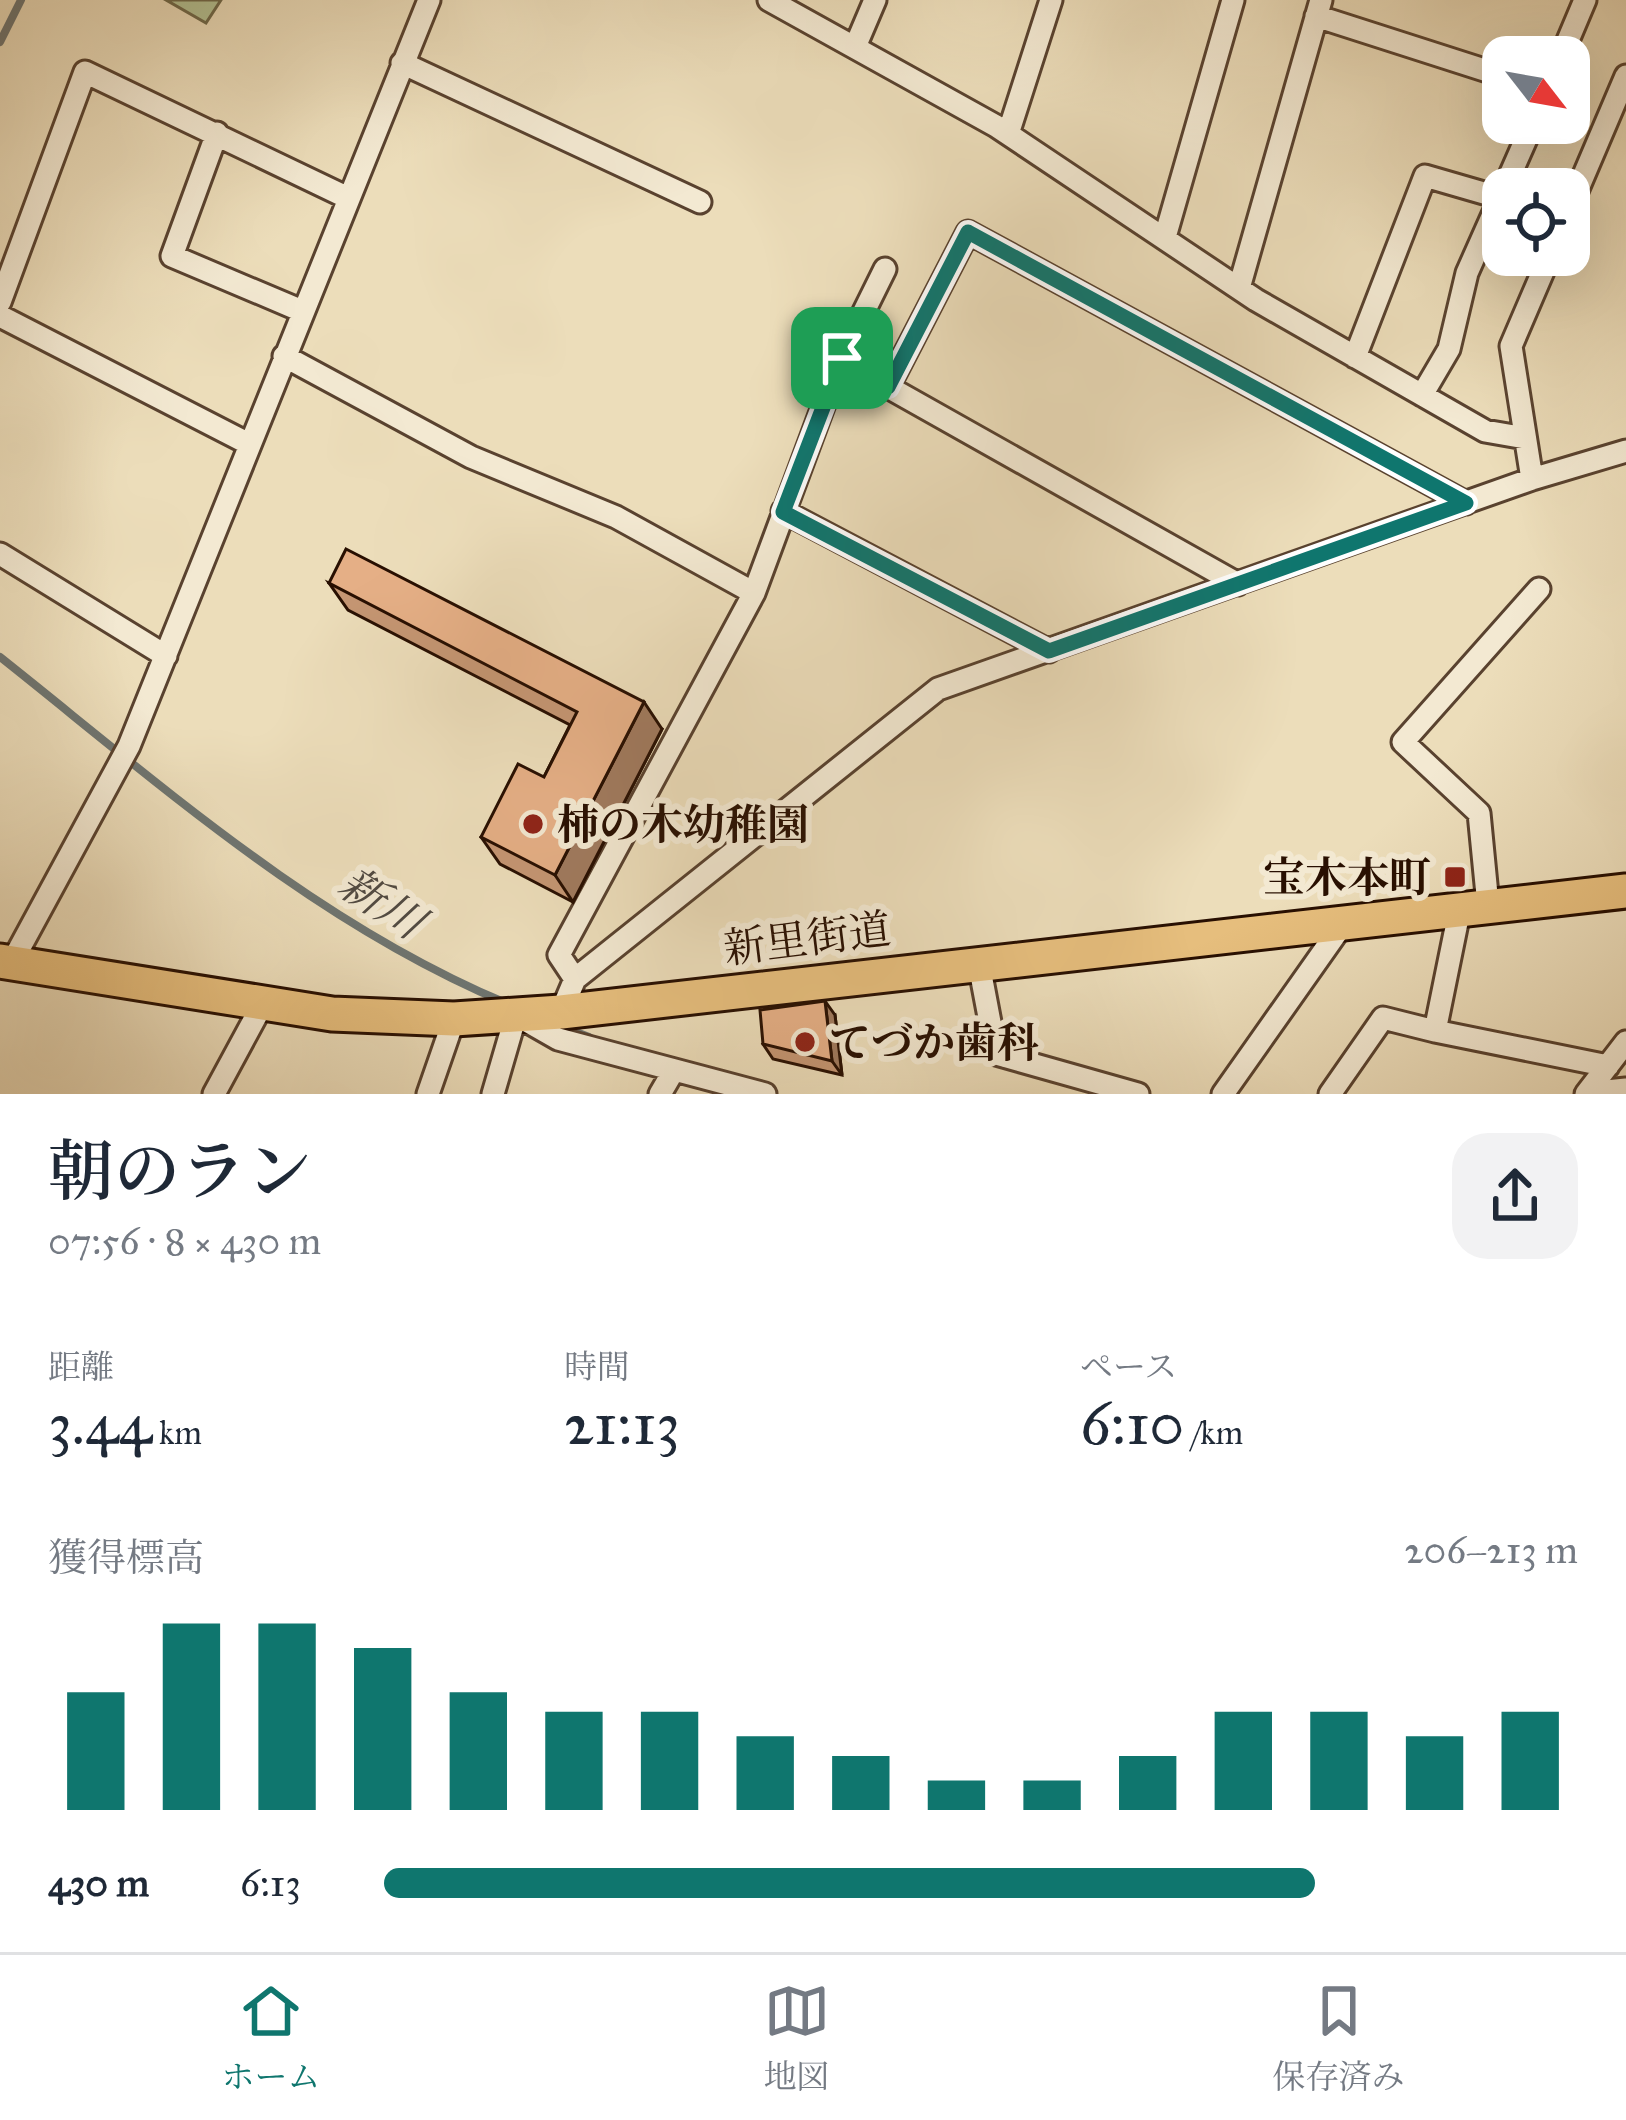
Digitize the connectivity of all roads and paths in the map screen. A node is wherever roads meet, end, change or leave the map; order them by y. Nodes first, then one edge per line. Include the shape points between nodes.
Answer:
1 (429, 0) edge
2 (769, 0) edge
3 (875, 0) edge
4 (1051, 0) edge
5 (1234, 0) edge
6 (1586, 0) edge
7 (1318, 8) edge
8 (1570, 36) edge
9 (855, 47) junction
10 (403, 63) junction
11 (1482, 68) edge
12 (1626, 76) edge
13 (217, 134) junction
14 (1008, 134) junction
15 (1587, 168) edge
16 (1482, 188) edge
17 (346, 197) junction
18 (700, 202) dead end
19 (1165, 237) junction
20 (1482, 240) edge
21 (885, 268) dead end
22 (1541, 276) edge
23 (1240, 288) junction
24 (0, 302) edge
25 (302, 311) junction
26 (0, 316) edge
27 (284, 356) junction
28 (1355, 357) junction
29 (842, 358) junction
30 (888, 387) junction
31 (1421, 395) junction
32 (1526, 438) junction
33 (249, 444) junction
34 (1626, 452) edge
35 (1532, 479) junction
36 (1466, 503) junction
37 (783, 512) junction
38 (0, 554) edge
39 (1238, 584) junction
40 (1539, 590) dead end
41 (754, 593) junction
42 (1049, 651) junction
43 (166, 656) junction
44 (1626, 891) edge
45 (1474, 906) junction
46 (1345, 921) junction
47 (6, 962) edge
48 (980, 964) junction
49 (575, 979) junction
50 (261, 1007) junction
51 (561, 1012) junction
52 (516, 1015) junction
53 (454, 1019) junction
54 (1435, 1031) junction
55 (1626, 1042) edge
56 (1608, 1066) junction
57 (674, 1070) junction
58 (1626, 1089) edge
59 (214, 1094) edge
60 (428, 1094) edge
61 (493, 1094) edge
62 (660, 1094) edge
63 (765, 1094) edge
64 (1138, 1094) edge
65 (1223, 1094) edge
66 (1330, 1094) edge
67 (1587, 1094) edge

1 - 10 street
2 - 9 street
3 - 9 street
4 - 14 street
5 - 19 street
6 - 8 street
7 - 11 street
7 - 23 street
9 - 14 street
10 - 17 street
10 - 18 street
12 - 15 street
13 - 17 street
13 - 24 street via 85,72
13 - 25 street via 172,256
14 - 19 street
16 - 28 street via 1425,176
17 - 25 street
19 - 23 street
20 - 31 street via 1449,350
21 - 29 street
22 - 32 street via 1511,346
23 - 28 street
25 - 27 street
26 - 33 street
27 - 33 street
27 - 41 street
28 - 31 street
29 - 30 street
29 - 37 street
30 - 36 street via 968,232
30 - 39 street
31 - 32 street via 1485,431
32 - 35 street
33 - 43 street
34 - 35 street
35 - 36 street
36 - 39 street
37 - 41 street
37 - 42 street
38 - 43 street
39 - 42 street
40 - 45 street via 1403,742 1479,813
41 - 49 street via 559,955
42 - 49 street via 938,689
43 - 47 street via 124,757
44 - 45 main road, 新里街道
45 - 46 main road, 新里街道
45 - 54 street
46 - 48 main road, 新里街道
46 - 65 street
47 - 50 main road, 新里街道
48 - 51 main road, 新里街道
48 - 64 street via 996,1054
49 - 51 street
50 - 53 main road, 新里街道
50 - 59 street
51 - 52 main road, 新里街道
52 - 53 main road, 新里街道
52 - 57 street via 558,1039
52 - 61 street
53 - 60 street
54 - 56 street
54 - 66 street via 1383,1018
55 - 56 street
56 - 67 street
57 - 62 street
57 - 63 street
58 - 67 street

